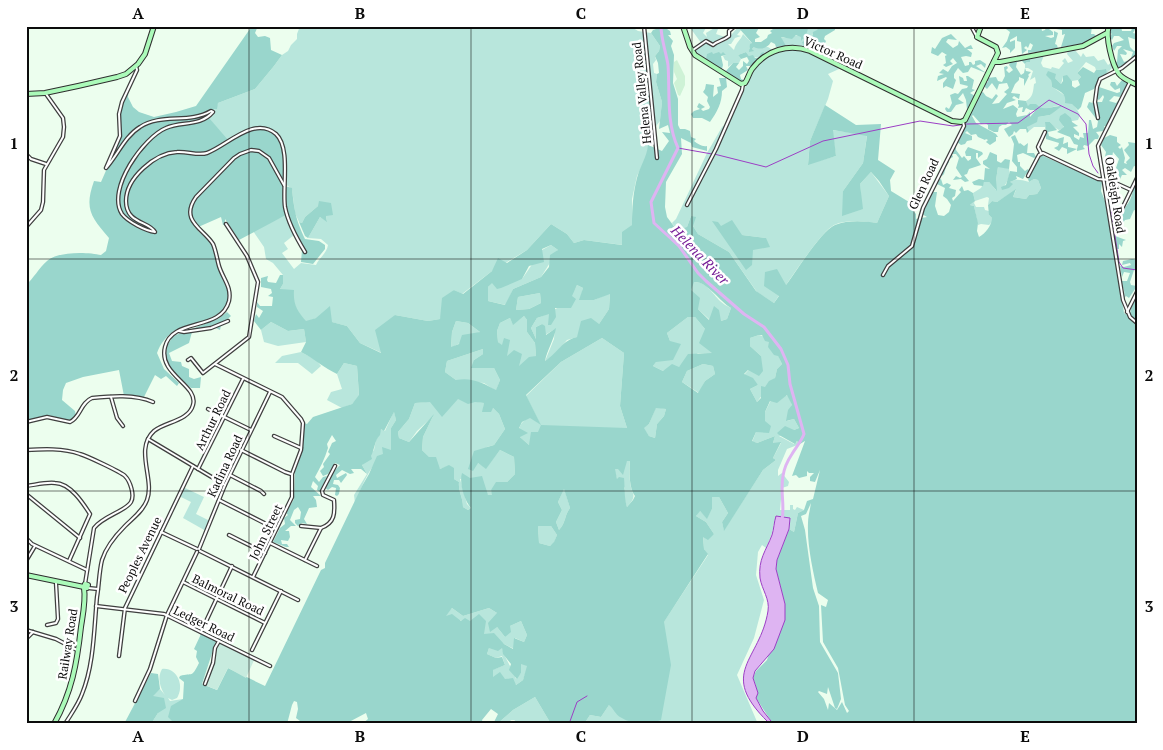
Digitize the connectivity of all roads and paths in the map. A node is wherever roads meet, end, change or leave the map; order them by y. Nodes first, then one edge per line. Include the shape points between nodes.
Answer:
1 (154, 26) edge
2 (644, 26) edge
3 (683, 26) edge
4 (735, 26) edge
5 (971, 26) edge
6 (981, 26) edge
7 (1109, 26) edge
8 (1107, 33) junction
9 (977, 37) junction
10 (691, 51) junction
11 (1137, 56) edge
12 (995, 61) junction
13 (136, 66) junction
14 (1117, 71) junction
15 (1130, 82) junction
16 (743, 84) junction
17 (1137, 85) edge
18 (45, 93) junction
19 (26, 94) edge
20 (1098, 118) dead end
21 (964, 123) junction
22 (1045, 132) dead end
23 (1041, 153) junction
24 (26, 154) edge
25 (657, 158) dead end
26 (46, 164) junction
27 (1028, 176) dead end
28 (1137, 178) edge
29 (1104, 179) junction
30 (284, 185) junction
31 (1131, 190) junction
32 (687, 205) dead end
33 (1116, 221) dead end
34 (226, 224) dead end
35 (26, 227) edge
36 (305, 252) dead end
37 (883, 275) dead end
38 (1137, 292) edge
39 (1127, 312) junction
40 (228, 320) dead end
41 (1137, 323) edge
42 (180, 330) junction
43 (188, 360) dead end
44 (215, 364) junction
45 (243, 378) junction
46 (270, 392) junction
47 (111, 397) junction
48 (153, 402) dead end
49 (208, 409) dead end
50 (224, 417) junction
51 (26, 422) edge
52 (123, 426) dead end
53 (251, 430) junction
54 (274, 436) dead end
55 (148, 439) junction
56 (301, 448) junction
57 (26, 450) edge
58 (241, 450) junction
59 (193, 466) junction
60 (335, 466) dead end
61 (198, 469) junction
62 (292, 474) junction
63 (230, 475) junction
64 (225, 485) junction
65 (26, 486) edge
66 (26, 494) edge
67 (264, 494) dead end
68 (219, 500) junction
69 (301, 526) dead end
70 (321, 528) junction
71 (276, 529) junction
72 (161, 532) junction
73 (229, 535) dead end
74 (26, 538) edge
75 (80, 538) junction
76 (270, 543) junction
77 (35, 546) junction
78 (198, 550) junction
79 (265, 553) junction
80 (305, 560) junction
81 (26, 561) edge
82 (70, 561) junction
83 (232, 566) junction
84 (317, 566) dead end
85 (87, 570) junction
86 (26, 575) edge
87 (253, 577) junction
88 (56, 581) junction
89 (183, 582) junction
90 (86, 586) junction
91 (98, 589) junction
92 (281, 591) junction
93 (216, 599) junction
94 (298, 600) dead end
95 (96, 606) junction
96 (125, 609) junction
97 (167, 615) junction
98 (265, 623) junction
99 (47, 625) dead end
100 (26, 630) edge
101 (32, 632) junction
102 (201, 632) junction
103 (26, 639) edge
104 (219, 641) junction
105 (79, 649) junction
106 (252, 650) dead end
107 (119, 656) dead end
108 (270, 666) dead end
109 (205, 684) dead end
110 (135, 701) dead end
111 (54, 724) edge
112 (65, 724) edge

1 - 13 street via 147,50
2 - 25 street, Helena Valley Road
3 - 10 street
4 - 10 street via 725,39 712,46 706,41
5 - 9 street
6 - 9 street
7 - 8 street
8 - 12 street via 1083,46
8 - 14 street
9 - 12 street via 996,47
10 - 16 street
11 - 14 street
12 - 21 street, Glen Road
13 - 18 street via 117,77
13 - 30 street via 119,112 119,141 106,168 140,126 213,112 198,122 174,125 153,136 125,173 118,193 119,207 126,218 155,232 131,216 126,200 135,179 154,161 174,152 208,152 252,129 268,130 280,140 284,153
14 - 15 street
14 - 20 street via 1100,79 1095,102
15 - 17 street
15 - 29 street, Oakleigh Road via 1098,146
16 - 21 street, Victor Road via 752,68 767,55 779,49 799,48 952,121
16 - 32 street, Victor Road
18 - 19 street
18 - 26 street via 63,118 64,127 63,137
21 - 37 street, Glen Road via 923,208 912,246 888,266
22 - 23 street via 1038,147
23 - 27 street
23 - 29 street
24 - 26 street
26 - 35 street via 41,210
28 - 31 street
29 - 31 street
29 - 39 street, Oakleigh Road
30 - 36 street via 285,207
30 - 42 street via 267,156 253,150 234,158 195,199 191,210 193,221 213,245 228,286 229,299 217,317
31 - 33 street
34 - 44 street via 247,256 258,282 249,337
38 - 39 street
39 - 41 street, Oakleigh Road
40 - 42 street via 211,328
42 - 55 street via 166,343 165,362 191,393 194,404 185,414 156,430
43 - 44 street via 191,358 203,373
44 - 45 street, John Street
45 - 46 street, John Street
45 - 50 street, Arthur Road
46 - 53 street, Kadina Road
46 - 56 street, John Street via 284,400 302,420
47 - 48 street via 143,398
47 - 51 street via 86,400 78,417 70,422 47,417
47 - 52 street
49 - 50 street
50 - 53 street
50 - 61 street, Arthur Road
53 - 58 street, Kadina Road
54 - 56 street
55 - 59 street
55 - 91 street via 145,447 149,486 147,500 109,545 102,560
56 - 62 street, John Street
57 - 85 street via 80,454 125,476 133,496 130,504 99,521 94,528
58 - 62 street
58 - 63 street, Kadina Road
59 - 61 street
59 - 72 street, Peoples Avenue
60 - 70 street via 322,491 322,495 334,500 334,513 327,526
61 - 64 street
62 - 71 street, John Street via 292,497
63 - 64 street, Kadina Road
63 - 67 street
64 - 68 street, Kadina Road
65 - 75 street via 55,483 76,495 90,514
66 - 75 street
68 - 71 street
68 - 78 street, Kadina Road
69 - 70 street
70 - 80 street
71 - 76 street, John Street
72 - 78 street
72 - 96 street, Peoples Avenue
73 - 79 street
74 - 77 street
75 - 82 street
76 - 79 street, John Street
76 - 80 street
77 - 81 street
77 - 82 street
78 - 83 street
78 - 89 street, Kadina Road
79 - 87 street, John Street
80 - 84 street
82 - 85 street
83 - 87 street
83 - 93 street
85 - 90 street
86 - 88 street
87 - 92 street
88 - 90 street
88 - 99 street via 58,619 56,623
89 - 93 street, Balmoral Road
89 - 97 street, Kadina Road
90 - 91 street
90 - 105 street, Railway Road
91 - 95 street
92 - 94 street
92 - 98 street
93 - 98 street, Balmoral Road
93 - 102 street
95 - 96 street, Ledger Road
95 - 112 street via 84,689
96 - 97 street, Ledger Road
96 - 107 street, Peoples Avenue
97 - 102 street, Ledger Road
97 - 110 street, Kadina Road via 150,669
98 - 106 street
100 - 101 street
101 - 103 street
101 - 105 street
102 - 104 street, Ledger Road
104 - 108 street, Ledger Road
104 - 109 street
105 - 111 street, Railway Road via 69,692

